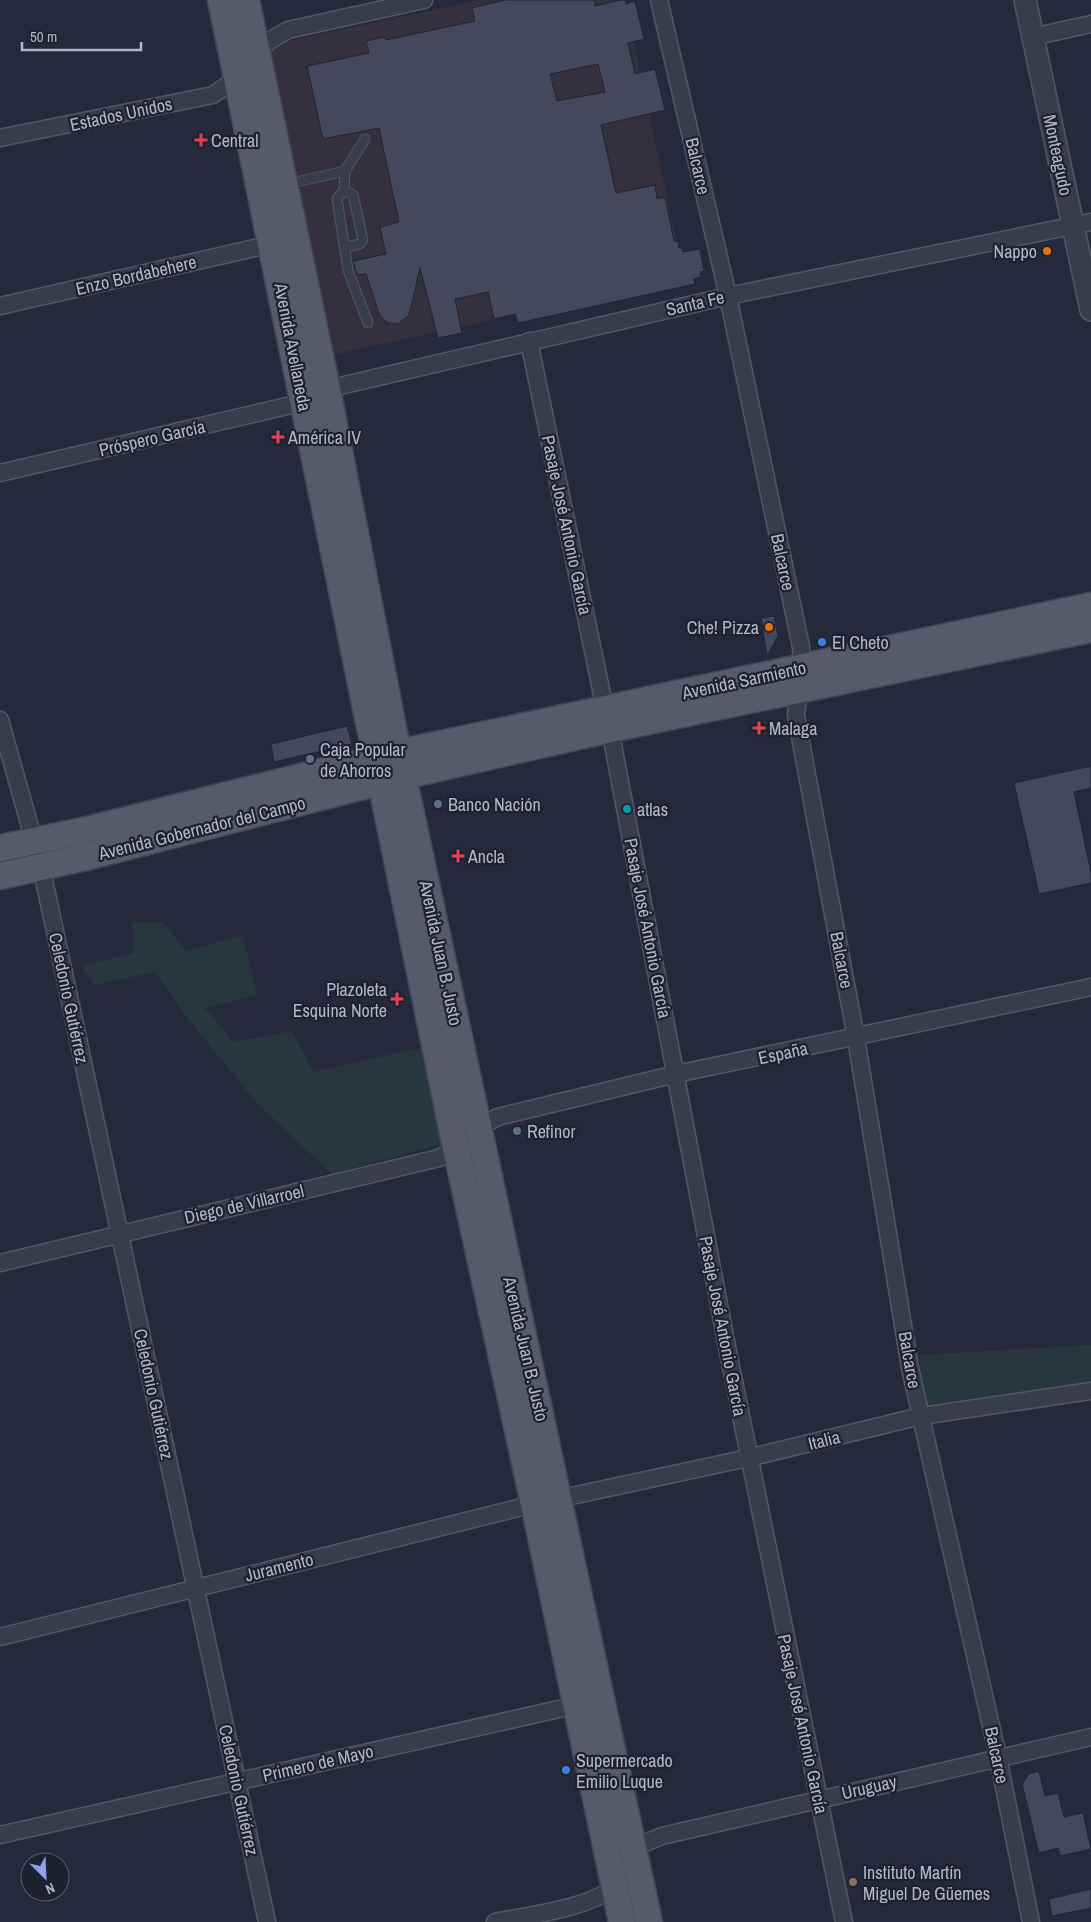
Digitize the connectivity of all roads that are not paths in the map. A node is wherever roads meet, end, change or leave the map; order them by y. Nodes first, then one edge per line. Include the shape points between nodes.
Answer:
1 (221, 0) edge
2 (246, 0) edge
3 (424, 0) edge
4 (659, 0) edge
5 (1024, 0) edge
6 (1091, 24) edge
7 (1032, 37) junction
8 (257, 53) junction
9 (237, 78) junction
10 (0, 138) edge
11 (365, 139) dead end
12 (345, 171) junction
13 (285, 184) junction
14 (344, 190) junction
15 (1082, 224) edge
16 (272, 244) junction
17 (346, 247) junction
18 (728, 296) junction
19 (0, 306) edge
20 (1091, 310) edge
21 (368, 323) dead end
22 (529, 341) junction
23 (327, 389) junction
24 (304, 402) junction
25 (0, 473) edge
26 (1091, 606) edge
27 (1091, 629) edge
28 (800, 679) junction
29 (608, 719) junction
30 (0, 720) edge
31 (390, 767) junction
32 (35, 841) junction
33 (0, 848) edge
34 (41, 866) junction
35 (0, 876) edge
36 (1091, 987) edge
37 (856, 1038) junction
38 (676, 1074) junction
39 (478, 1127) junction
40 (456, 1148) junction
41 (120, 1233) junction
42 (0, 1263) edge
43 (1091, 1391) edge
44 (921, 1416) junction
45 (748, 1458) junction
46 (559, 1499) junction
47 (534, 1504) junction
48 (195, 1587) junction
49 (0, 1637) edge
50 (577, 1705) junction
51 (1091, 1737) edge
52 (998, 1757) junction
53 (237, 1782) junction
54 (818, 1798) junction
55 (0, 1835) edge
56 (633, 1848) junction
57 (614, 1887) junction
58 (267, 1922) edge
59 (495, 1922) edge
60 (622, 1922) edge
61 (649, 1922) edge
62 (844, 1922) edge
63 (1031, 1922) edge

1 - 9 main road, Avenida Avellaneda
2 - 8 main road, Avenida Avellaneda
3 - 8 street, Estados Unidos via 288,30
4 - 18 street, Balcarce
5 - 7 street, Monteagudo
6 - 7 street
7 - 15 street, Monteagudo
8 - 9 street, Estados Unidos
8 - 13 main road, Avenida Avellaneda
9 - 10 street, Estados Unidos via 213,95
9 - 16 main road, Avenida Avellaneda
11 - 12 lane
12 - 13 lane
12 - 14 lane
13 - 23 main road, Avenida Avellaneda
14 - 17 lane via 337,199
14 - 17 lane via 353,195 363,240 360,244
15 - 18 street, Santa Fe
15 - 20 street, Monteagudo
16 - 19 street, Enzo Bordabehere
16 - 24 main road, Avenida Avellaneda
17 - 21 lane via 348,270
18 - 22 street, Santa Fe
18 - 28 street, Balcarce via 800,646
22 - 23 street, Santa Fe
22 - 29 street, Pasaje José Antonio García
23 - 24 street, Santa Fe
23 - 31 main road, Avenida Avellaneda
24 - 25 street, Próspero García
24 - 31 main road, Avenida Avellaneda
26 - 28 main road, Avenida Sarmiento
27 - 28 main road, Avenida Sarmiento
28 - 29 main road, Avenida Sarmiento
28 - 37 street, Balcarce via 796,715
29 - 31 main road, Avenida Sarmiento
29 - 38 street, Pasaje José Antonio García
30 - 32 street, Celedonio Gutiérrez
31 - 32 main road, Avenida Gobernador del Campo
31 - 34 main road, Avenida Gobernador del Campo via 90,856
31 - 39 main road, Avenida Juan B. Justo
31 - 40 main road, Avenida Juan B. Justo
32 - 33 main road, Avenida Gobernador del Campo
32 - 34 street, Celedonio Gutiérrez
34 - 35 main road, Avenida Gobernador del Campo
34 - 41 street, Celedonio Gutiérrez
36 - 37 street, España
37 - 38 street, España
37 - 44 street, Balcarce via 910,1368
38 - 39 street, España via 498,1117
38 - 45 street, Pasaje José Antonio García
39 - 40 street, Diego de Villarroel
39 - 46 main road, Avenida Juan B. Justo
40 - 41 street, Diego de Villarroel via 439,1158
40 - 47 main road, Avenida Juan B. Justo
41 - 42 street, Diego de Villarroel
41 - 48 street, Celedonio Gutiérrez
43 - 44 street, Italia
44 - 45 street, Italia
44 - 52 street, Balcarce
45 - 46 street, Italia
45 - 54 street, Pasaje José Antonio García
46 - 47 street, Juramento
46 - 56 main road, Avenida Juan B. Justo
47 - 48 street, Juramento
47 - 50 main road, Avenida Juan B. Justo
48 - 49 street, Juramento
48 - 53 street, Celedonio Gutiérrez
50 - 53 street, Primero de Mayo
50 - 57 main road, Avenida Juan B. Justo
51 - 52 street, Uruguay
52 - 54 street, Uruguay
52 - 63 street, Balcarce
53 - 55 street, Primero de Mayo
53 - 58 street, Celedonio Gutiérrez
54 - 56 street, Uruguay via 662,1836
54 - 62 street, Pasaje José Antonio García
56 - 57 street
56 - 61 main road, Avenida Juan B. Justo
57 - 59 street via 592,1901
57 - 60 main road, Avenida Juan B. Justo

